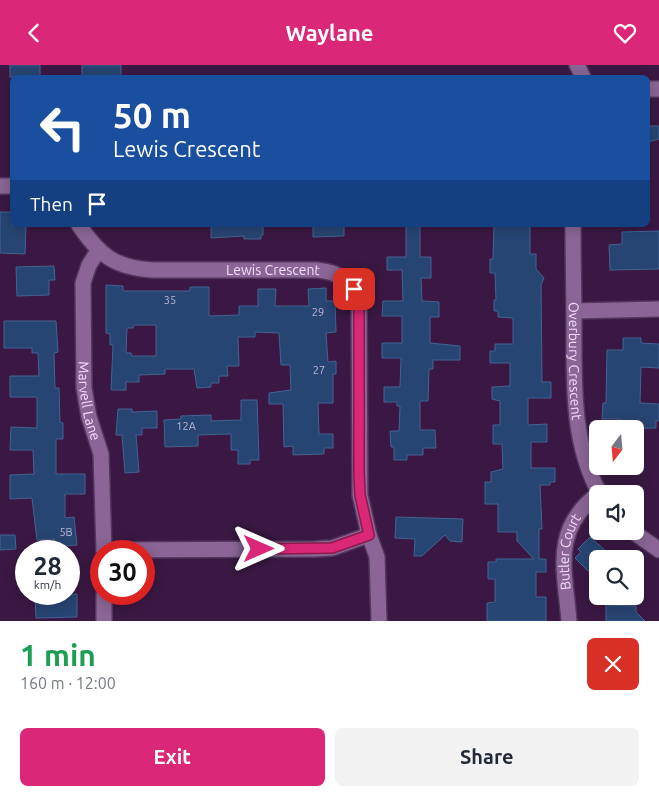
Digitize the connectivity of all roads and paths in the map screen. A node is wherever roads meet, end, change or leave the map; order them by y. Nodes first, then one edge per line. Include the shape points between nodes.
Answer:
1 (80, 227) edge
2 (573, 227) edge
3 (98, 251) junction
4 (659, 309) edge
5 (574, 311) junction
6 (595, 485) edge
7 (589, 503) edge
8 (369, 535) junction
9 (644, 539) edge
10 (104, 540) edge
11 (659, 550) edge
12 (155, 551) edge
13 (104, 605) edge
14 (104, 621) edge
15 (379, 621) edge
16 (569, 621) edge

1 - 3 street, Lewis Crescent
2 - 5 street, Overbury Crescent
3 - 8 street, Lewis Crescent via 114,261 140,269 317,270 339,274 348,281 359,307 359,473 360,495
3 - 10 street, Marvell Lane via 89,265 84,283 84,388 89,417 102,454
4 - 5 street
5 - 6 street, Overbury Crescent via 578,434
7 - 16 street, Butler Court via 577,513 567,532 564,553
8 - 12 street via 332,548
8 - 15 street, Lewis Crescent via 379,568
9 - 11 street
13 - 14 street

